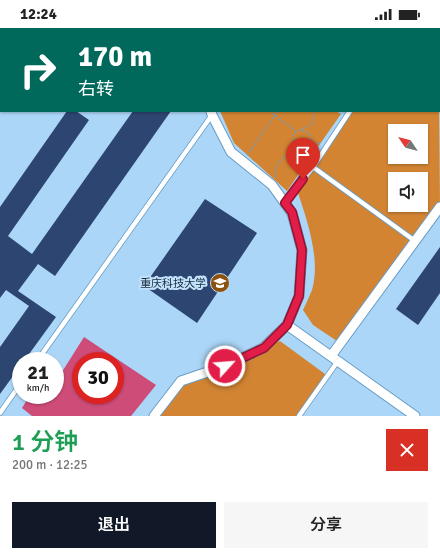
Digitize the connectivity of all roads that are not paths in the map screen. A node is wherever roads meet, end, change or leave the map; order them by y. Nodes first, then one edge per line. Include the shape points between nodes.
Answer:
1 (349, 112) edge
2 (211, 113) edge
3 (313, 167) junction
4 (285, 203) junction
5 (440, 207) edge
6 (415, 241) junction
7 (287, 325) junction
8 (43, 352) edge
9 (335, 358) junction
10 (12, 396) edge
11 (0, 413) edge
12 (154, 416) edge
13 (299, 416) edge
14 (416, 416) edge

1 - 3 lane
2 - 4 street via 231,152 272,185
2 - 8 lane
3 - 4 lane
3 - 6 lane
4 - 7 street via 292,212 302,250 299,296
5 - 6 street
6 - 9 street
7 - 9 street
7 - 12 street via 264,348 225,366 181,381
9 - 13 lane
9 - 14 street
10 - 11 lane

